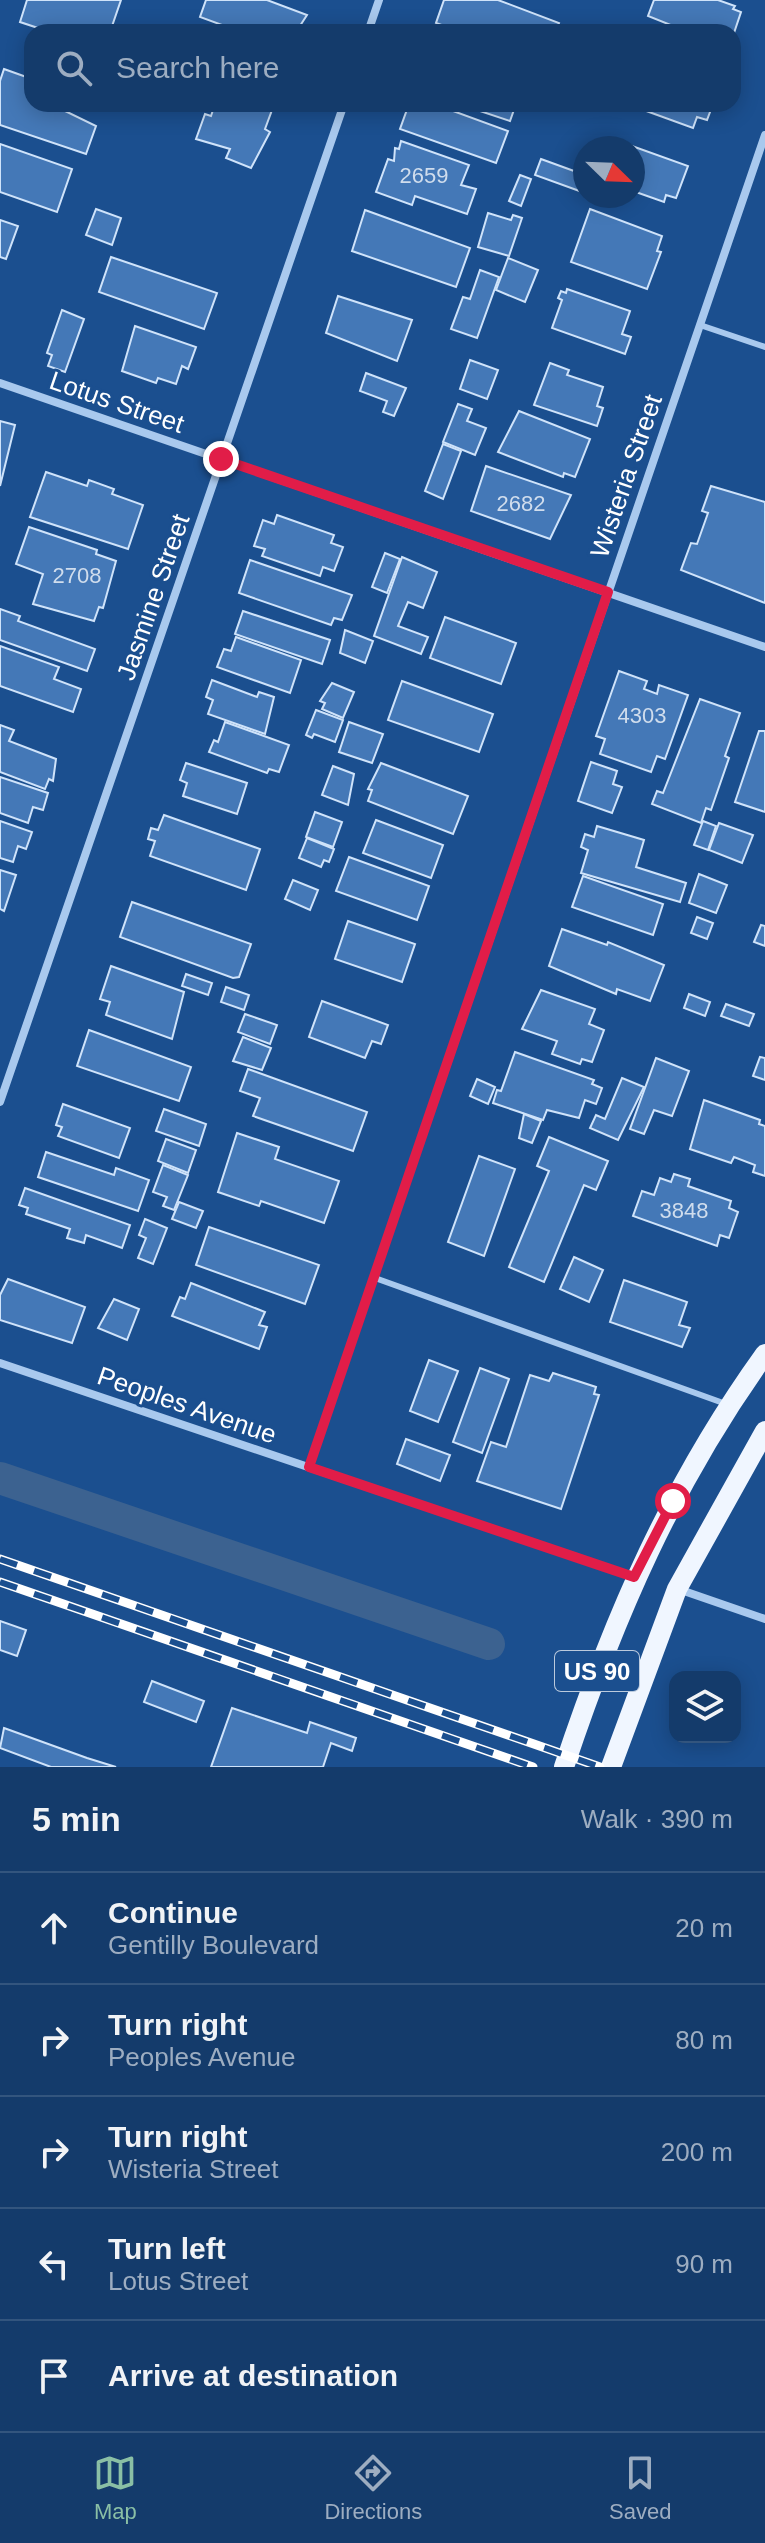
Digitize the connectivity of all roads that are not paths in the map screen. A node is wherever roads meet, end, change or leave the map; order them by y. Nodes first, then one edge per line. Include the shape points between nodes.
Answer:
1 (379, 0) edge
2 (371, 24) edge
3 (341, 112) edge
4 (765, 135) edge
5 (700, 325) junction
6 (765, 347) edge
7 (0, 383) edge
8 (221, 459) junction
9 (608, 592) junction
10 (765, 647) edge
11 (0, 1102) edge
12 (375, 1278) junction
13 (765, 1354) edge
14 (0, 1363) edge
15 (728, 1405) junction
16 (765, 1431) edge
17 (309, 1467) junction
18 (634, 1577) junction
19 (677, 1589) junction
20 (765, 1619) edge
21 (564, 1767) edge
22 (611, 1767) edge

1 - 2 street
3 - 8 street, Jasmine Street
4 - 5 street, Wisteria Street
5 - 6 lane
5 - 9 street, Wisteria Street
7 - 8 street, Lotus Street
8 - 9 street, Lotus Street
8 - 11 street, Jasmine Street
9 - 10 street, Lotus Street
9 - 12 street, Wisteria Street
12 - 15 lane
12 - 17 street, Wisteria Street
13 - 15 main road, US 90
14 - 17 street, Peoples Avenue
15 - 18 main road, US 90
16 - 19 main road, US 90
17 - 18 street, Peoples Avenue
18 - 21 main road, US 90
19 - 20 street
19 - 22 main road, US 90

